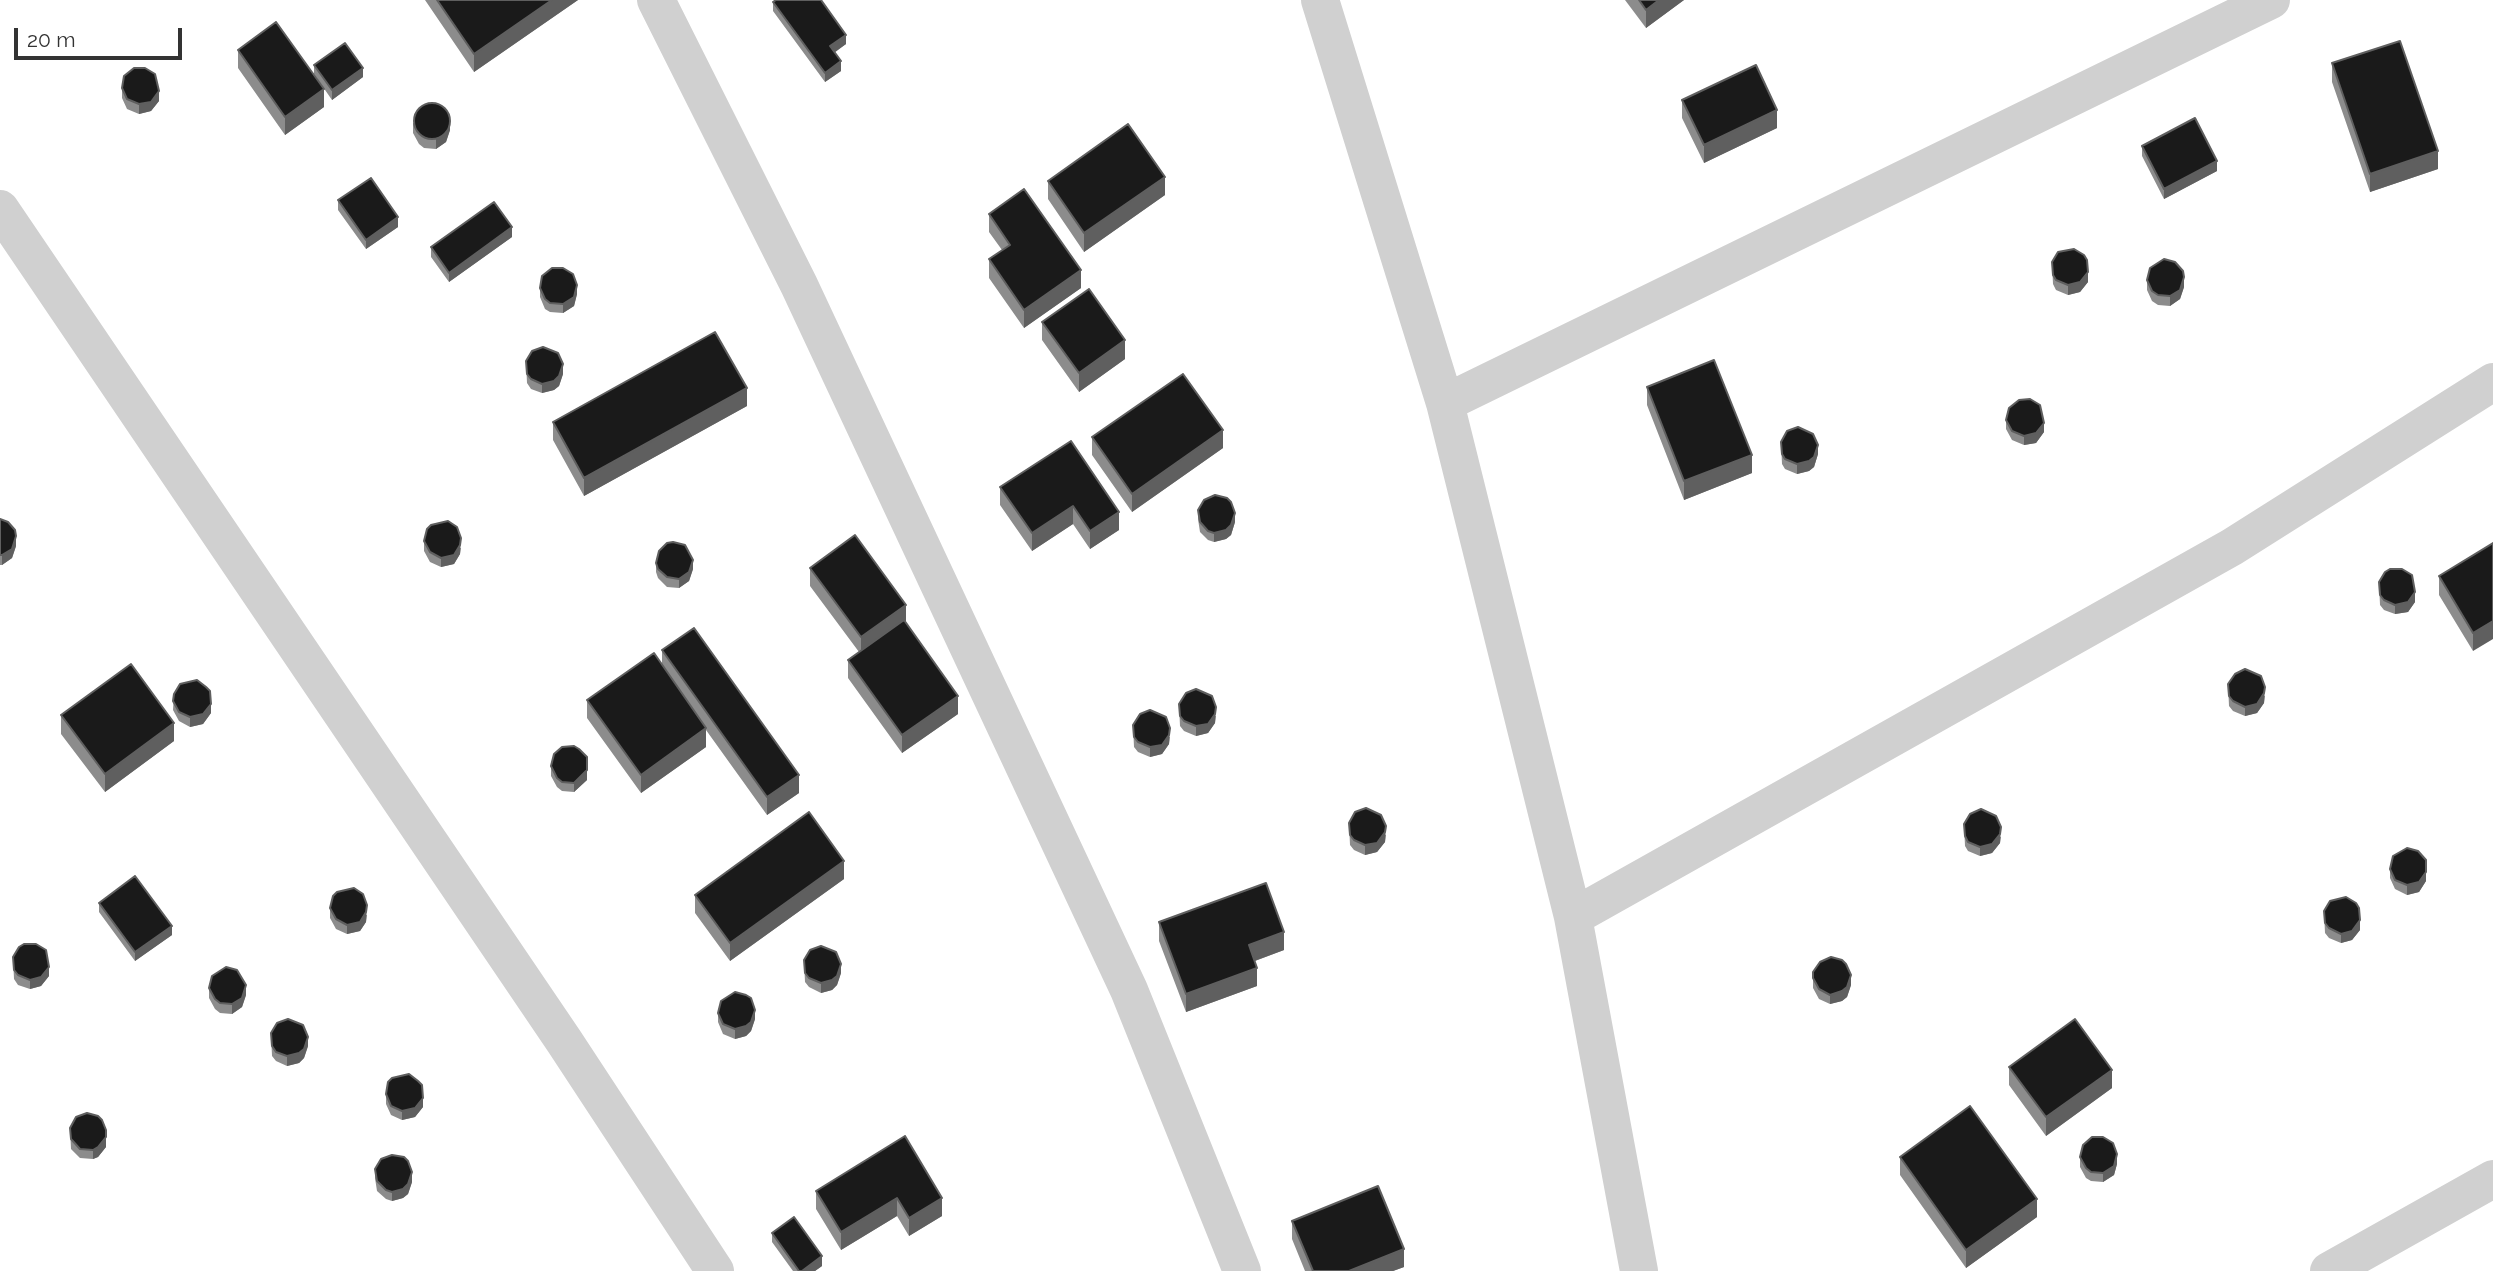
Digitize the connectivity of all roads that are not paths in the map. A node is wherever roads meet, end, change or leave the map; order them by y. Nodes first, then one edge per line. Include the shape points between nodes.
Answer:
1 (656, 0) edge
2 (1320, 0) edge
3 (2271, 0) edge
4 (0, 209) edge
5 (2493, 382) edge
6 (1445, 402) junction
7 (1573, 917) junction
8 (2493, 1179) edge
9 (716, 1271) edge
10 (1242, 1271) edge
11 (1639, 1271) edge
12 (2329, 1271) edge

1 - 10 street via 799,285 1129,990
2 - 6 street
3 - 6 street
4 - 9 street
5 - 7 street via 2232,547
6 - 7 street
7 - 11 street
8 - 12 street

